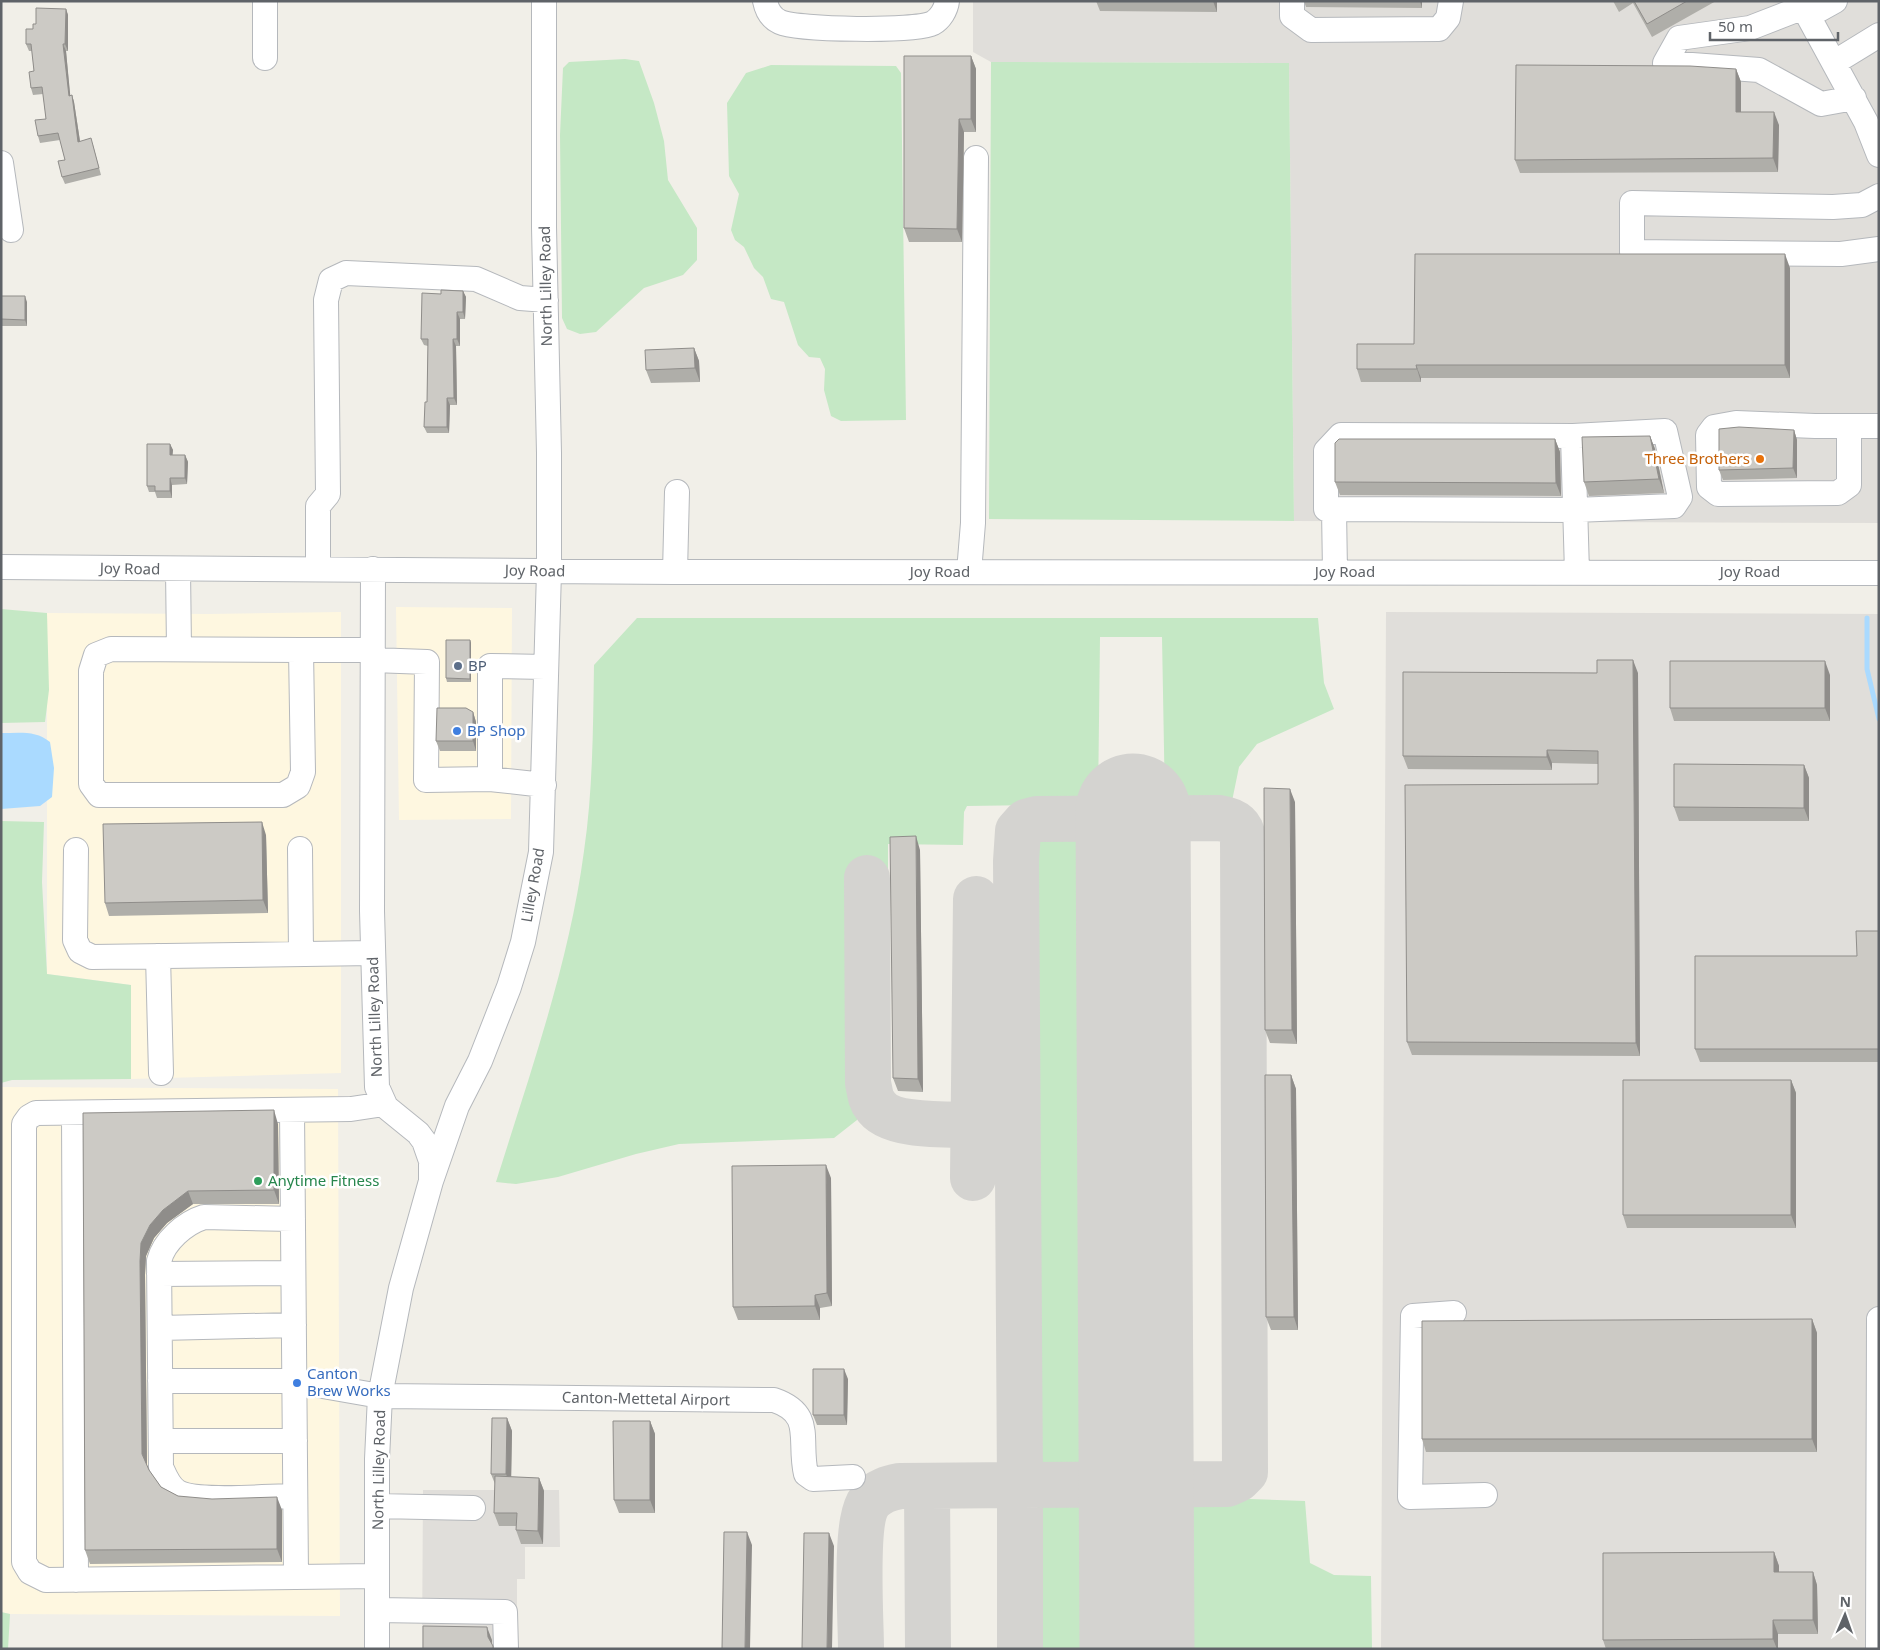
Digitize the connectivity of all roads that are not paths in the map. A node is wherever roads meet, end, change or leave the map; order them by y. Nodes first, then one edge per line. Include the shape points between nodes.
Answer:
1 (265, 1) edge
2 (544, 1) edge
3 (765, 1) edge
4 (947, 1) edge
5 (1292, 1) edge
6 (1451, 1) edge
7 (1835, 1) edge
8 (1804, 8) edge
9 (1879, 35) edge
10 (264, 58) dead end
11 (1835, 62) junction
12 (1854, 98) junction
13 (1879, 155) edge
14 (976, 158) dead end
15 (1, 163) edge
16 (1879, 196) edge
17 (11, 230) dead end
18 (1879, 249) edge
19 (546, 300) junction
20 (1849, 426) junction
21 (1879, 426) edge
22 (1573, 436) junction
23 (677, 492) dead end
24 (1334, 509) junction
25 (1575, 510) junction
26 (1, 567) edge
27 (318, 569) junction
28 (373, 569) junction
29 (178, 570) junction
30 (549, 571) junction
31 (675, 572) junction
32 (970, 572) junction
33 (1335, 572) junction
34 (1576, 572) junction
35 (1879, 572) edge
36 (179, 649) junction
37 (301, 650) junction
38 (373, 655) junction
39 (545, 667) junction
40 (490, 779) junction
41 (544, 785) junction
42 (300, 849) dead end
43 (76, 850) dead end
44 (373, 953) junction
45 (301, 954) junction
46 (158, 956) junction
47 (161, 1072) dead end
48 (384, 1104) junction
49 (292, 1110) junction
50 (74, 1113) junction
51 (431, 1181) junction
52 (293, 1219) junction
53 (293, 1273) junction
54 (159, 1274) junction
55 (1454, 1312) dead end
56 (1879, 1319) edge
57 (294, 1325) junction
58 (160, 1328) junction
59 (160, 1381) junction
60 (294, 1381) junction
61 (380, 1396) junction
62 (161, 1441) junction
63 (294, 1441) junction
64 (853, 1477) dead end
65 (1485, 1495) dead end
66 (295, 1496) junction
67 (377, 1506) junction
68 (472, 1508) dead end
69 (296, 1576) junction
70 (377, 1576) junction
71 (76, 1580) junction
72 (377, 1610) junction
73 (377, 1649) edge
74 (506, 1649) edge
75 (1878, 1649) edge

1 - 10 street
2 - 19 street, North Lilley Road
3 - 4 street via 773,18 800,27 910,28 933,23 940,18
5 - 6 street via 1292,16 1311,30 1439,29 1448,18
7 - 8 street
8 - 11 street
8 - 12 street via 1750,28 1679,38 1665,64 1760,70 1821,104
9 - 11 street
11 - 12 street
12 - 13 street
14 - 32 street
15 - 17 street
16 - 18 street via 1862,205 1833,207 1632,203 1632,252 1841,254
19 - 27 street via 520,298 476,279 346,273 331,280 326,300 328,494 318,506
19 - 30 street, North Lilley Road
20 - 20 street via 1736,422 1714,427 1708,435 1709,487 1718,494 1838,493 1849,486
20 - 21 street
22 - 24 street via 1341,434 1326,451 1326,509
22 - 25 street
22 - 25 street via 1665,431 1680,497 1674,506
23 - 31 street
24 - 25 street
24 - 33 street
25 - 34 street
26 - 29 street, Joy Road
27 - 28 street, Joy Road
27 - 29 street, Joy Road
28 - 30 street, Joy Road
28 - 38 street, North Lilley Road
29 - 36 street
30 - 31 street, Joy Road
30 - 39 street, Lilley Road
31 - 32 street, Joy Road
32 - 33 street, Joy Road
33 - 34 street, Joy Road
34 - 35 street, Joy Road
36 - 37 street
36 - 37 street via 111,649 96,656 91,671 91,784 99,795 283,795 298,786 303,772
37 - 38 street
38 - 40 street via 437,662 426,780
38 - 44 street, North Lilley Road
39 - 40 street via 481,664
39 - 41 street, Lilley Road
40 - 41 street
41 - 51 street, Lilley Road via 541,852 523,942 509,986 480,1061 457,1106
42 - 45 street
43 - 46 street via 75,940 80,951 92,957
44 - 45 street
44 - 48 street, North Lilley Road via 377,1087
45 - 46 street
46 - 47 street
48 - 49 street via 350,1110
48 - 51 street, North Lilley Road via 411,1125 424,1141 431,1161
49 - 50 street
49 - 52 street
50 - 71 street
50 - 71 street via 36,1113 24,1124 24,1562 30,1572 46,1580
51 - 61 street, North Lilley Road via 401,1288
52 - 53 street
52 - 54 street via 204,1217 193,1221 162,1250
53 - 54 street
53 - 57 street
54 - 58 street
55 - 65 street via 1413,1316 1410,1497
56 - 75 street
57 - 58 street
57 - 60 street
58 - 59 street
59 - 60 street
59 - 62 street
60 - 61 street
60 - 63 street
61 - 64 street, Canton-Mettetal Airport via 774,1400 788,1405 798,1414 806,1474 813,1479
61 - 67 street, North Lilley Road
62 - 63 street
62 - 66 street via 161,1467 168,1483 178,1492 198,1497
63 - 66 street
66 - 69 street
67 - 68 street
67 - 70 street, North Lilley Road
69 - 70 street
69 - 71 street
70 - 72 street, North Lilley Road
72 - 73 street, North Lilley Road
72 - 74 street via 505,1612

